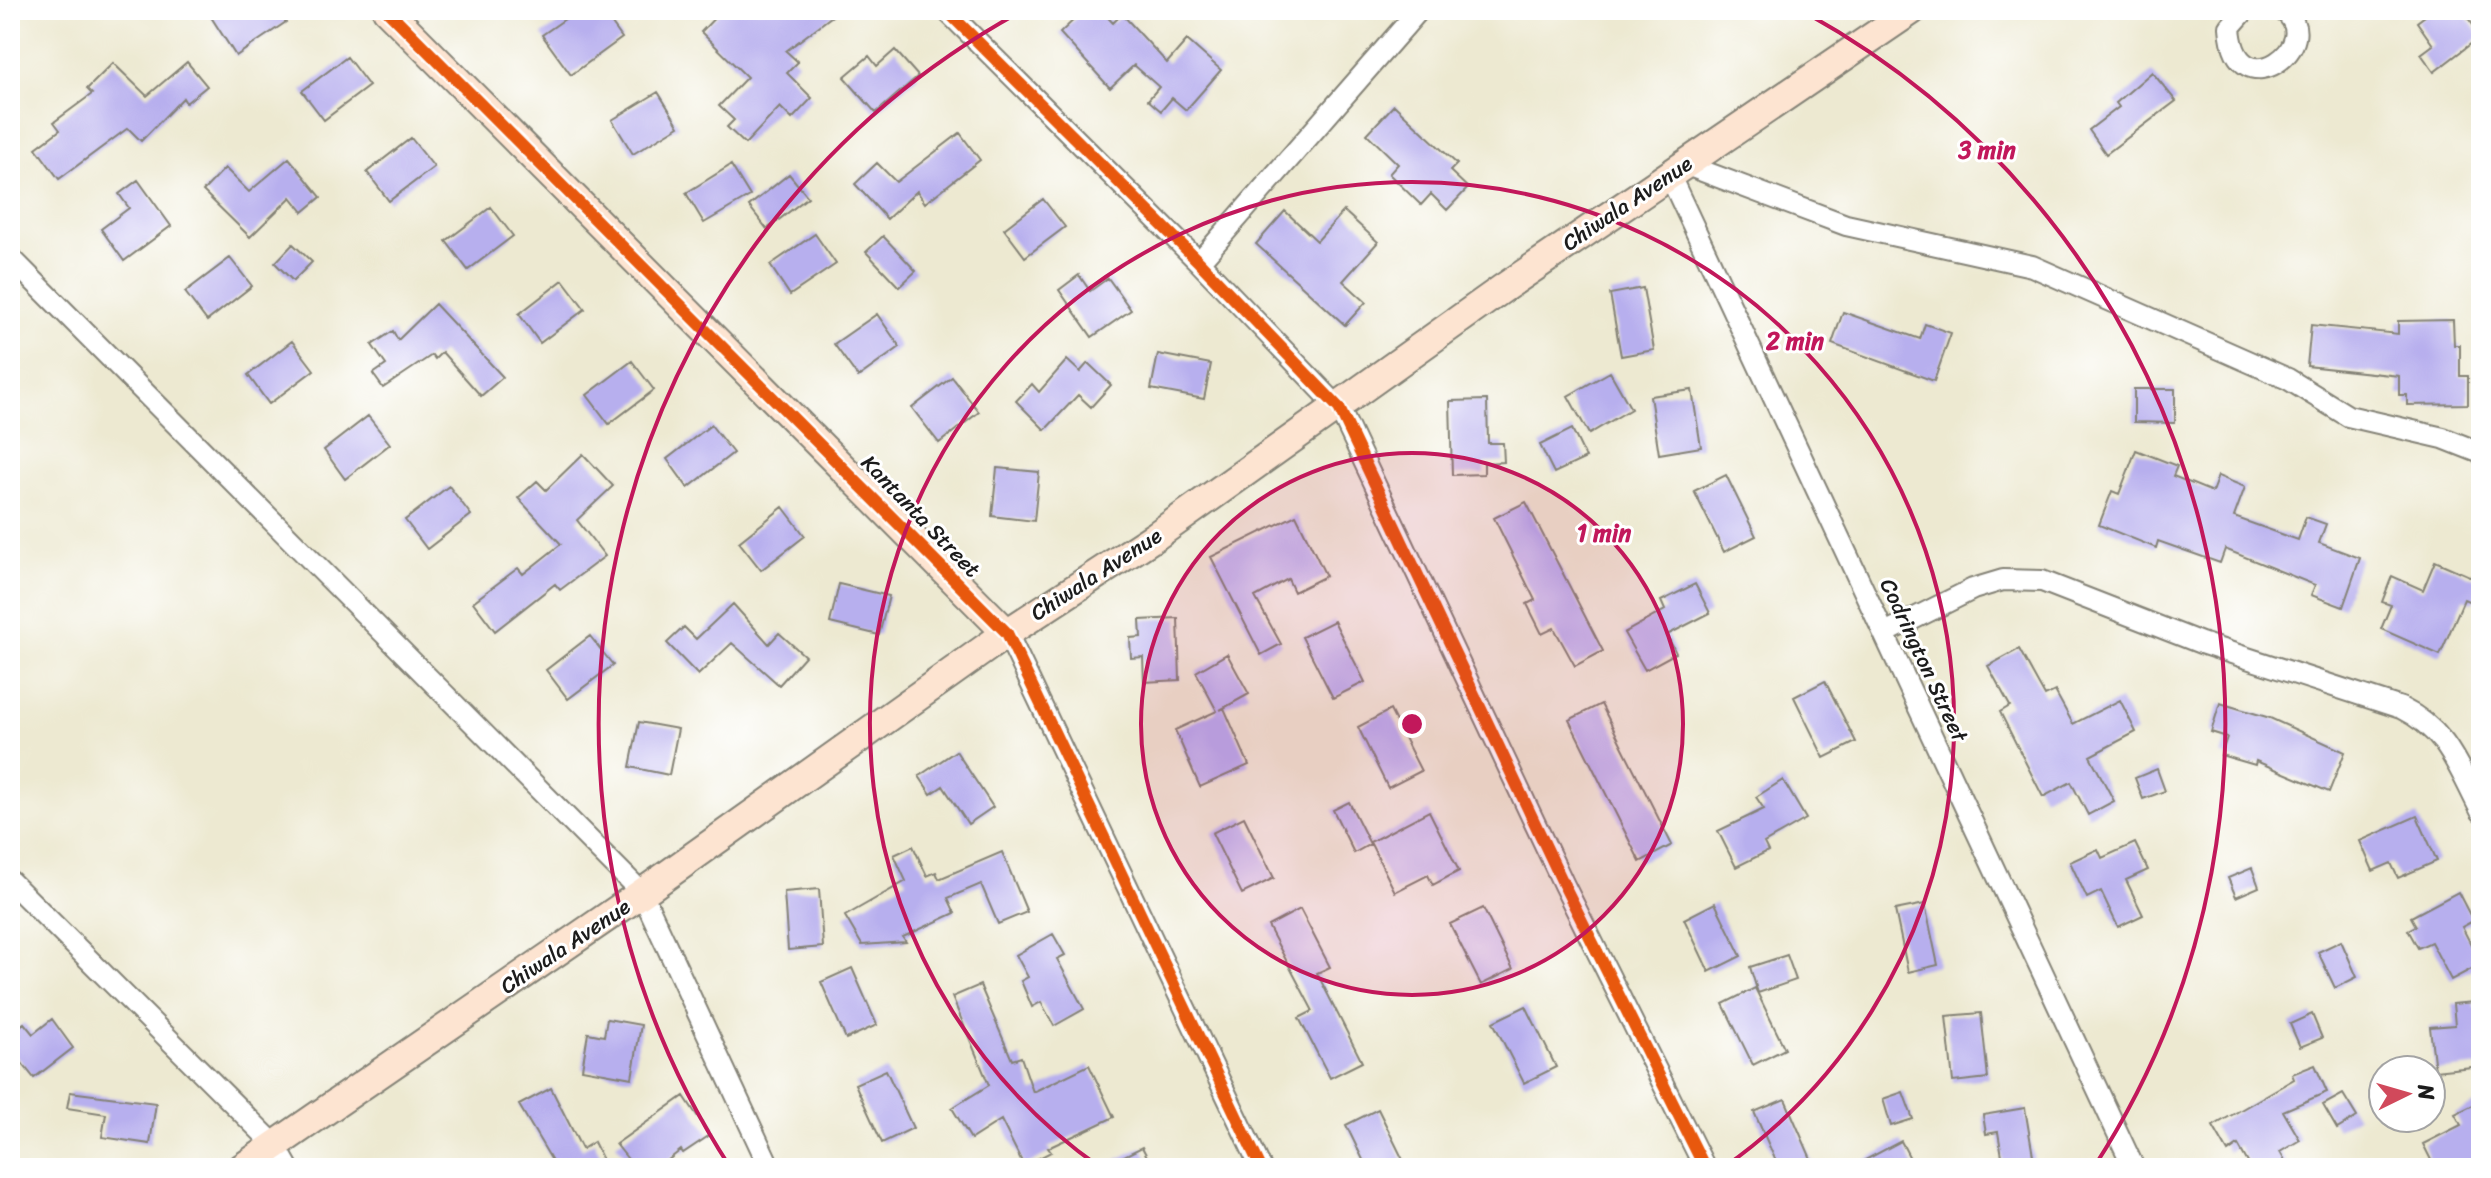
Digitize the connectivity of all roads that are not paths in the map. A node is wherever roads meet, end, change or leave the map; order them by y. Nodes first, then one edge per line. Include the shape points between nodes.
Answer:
1 (387, 10) edge
2 (946, 10) edge
3 (1419, 10) edge
4 (1912, 10) edge
5 (2245, 10) edge
6 (2290, 12) edge
7 (1677, 169) junction
8 (10, 257) edge
9 (1199, 262) junction
10 (1339, 408) junction
11 (2481, 453) edge
12 (1007, 633) junction
13 (1885, 633) junction
14 (2481, 811) edge
15 (10, 881) edge
16 (642, 893) junction
17 (281, 1157) edge
18 (242, 1168) edge
19 (770, 1168) edge
20 (1261, 1168) edge
21 (1705, 1168) edge
22 (2134, 1168) edge

1 - 12 main road, Kantanta Street
2 - 9 street
3 - 9 street
4 - 7 main road, Chiwala Avenue
5 - 6 street via 2230,27 2231,46 2249,66 2268,67 2283,61 2292,48 2296,31
7 - 10 main road, Chiwala Avenue
7 - 11 street via 1846,225 2032,266 2288,379 2348,416 2443,438
7 - 13 street, Codrington Street
8 - 16 street
9 - 10 street
10 - 12 main road, Chiwala Avenue
10 - 21 street via 1564,885
12 - 16 main road, Chiwala Avenue
12 - 20 street, Kantanta Street
13 - 14 street via 1973,589 2003,580 2042,581 2427,721 2446,743
13 - 22 street, Codrington Street
15 - 17 street
16 - 17 main road, Chiwala Avenue
16 - 19 street
17 - 18 main road, Chiwala Avenue

